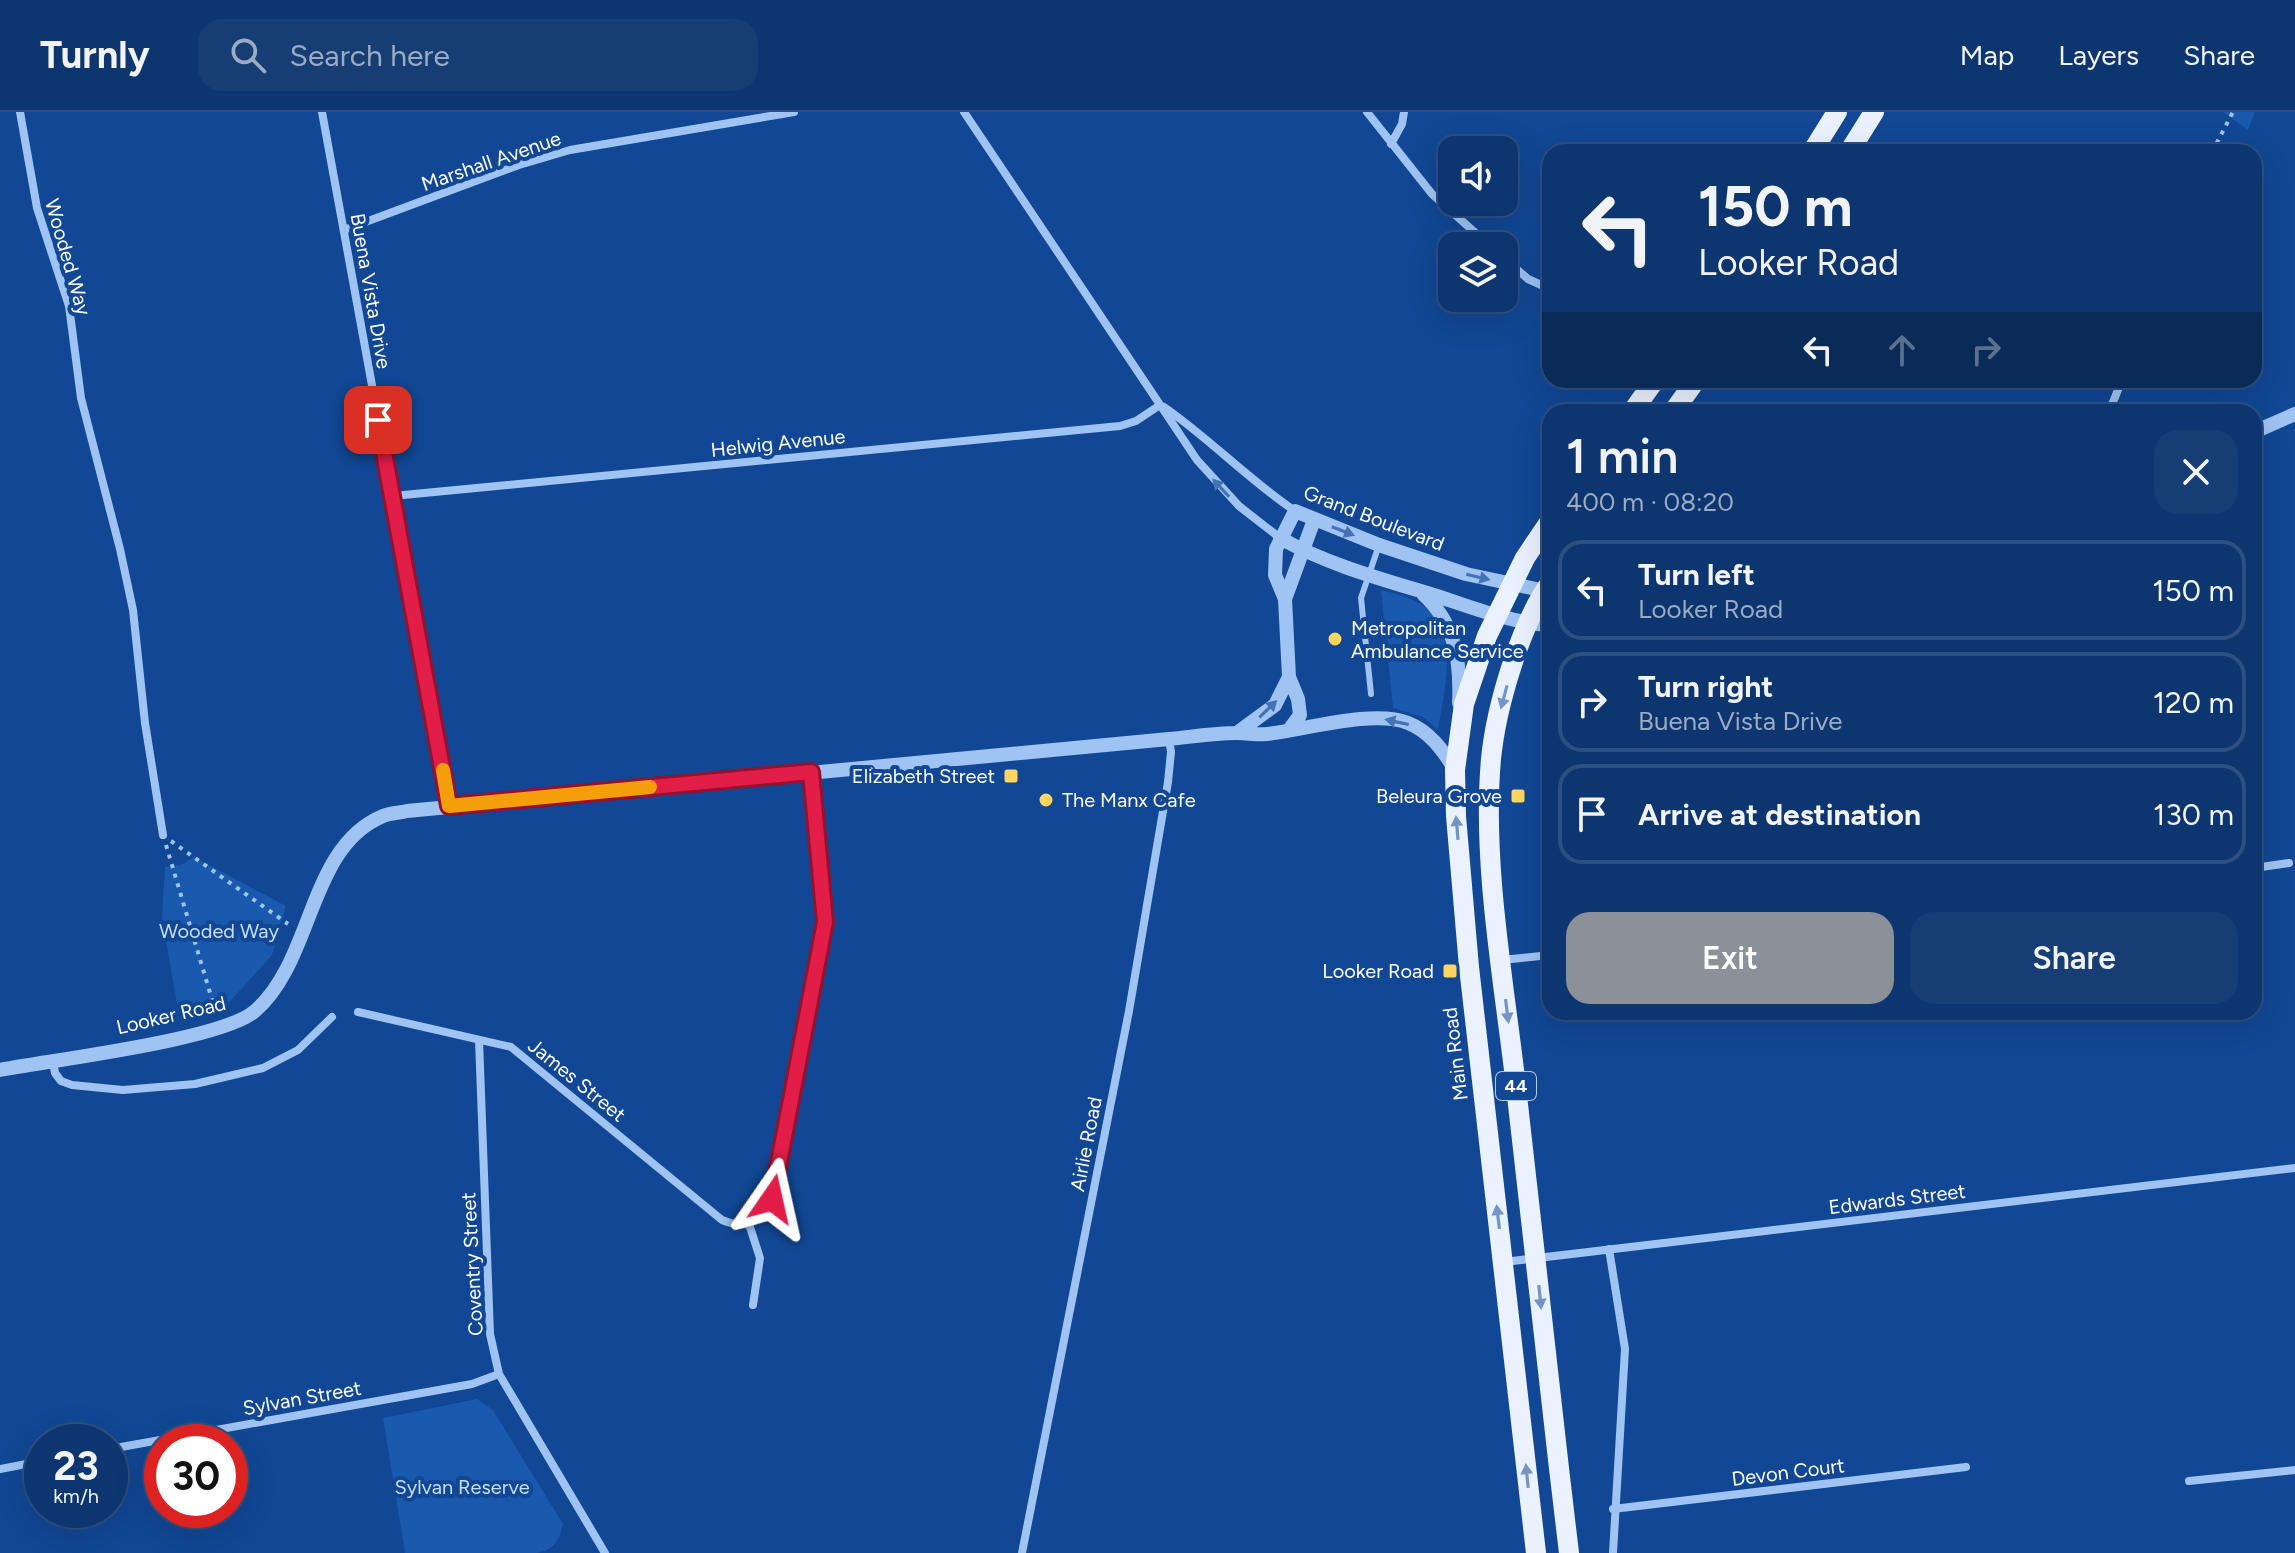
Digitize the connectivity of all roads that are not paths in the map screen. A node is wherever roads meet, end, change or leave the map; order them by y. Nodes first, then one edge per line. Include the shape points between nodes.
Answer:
1 (20, 112) edge
2 (322, 112) edge
3 (794, 112) edge
4 (964, 112) edge
5 (1367, 112) edge
6 (1404, 112) edge
7 (1837, 112) edge
8 (1874, 112) edge
9 (1391, 144) junction
10 (1817, 144) edge
11 (1854, 144) edge
12 (344, 230) junction
13 (1474, 232) edge
14 (1518, 270) edge
15 (1542, 285) edge
16 (1160, 405) junction
17 (2295, 414) edge
18 (2262, 428) edge
19 (393, 496) junction
20 (1295, 511) junction
21 (1314, 520) junction
22 (1542, 534) edge
23 (1280, 538) junction
24 (1379, 545) junction
25 (1303, 550) junction
26 (1369, 574) junction
27 (1510, 584) junction
28 (1542, 587) edge
29 (1419, 590) junction
30 (1542, 598) edge
31 (1285, 599) junction
32 (1496, 615) junction
33 (1528, 623) junction
34 (1542, 624) edge
35 (1289, 677) junction
36 (1371, 694) dead end
37 (1289, 730) junction
38 (1237, 733) junction
39 (1457, 735) junction
40 (1169, 739) junction
41 (1455, 770) junction
42 (811, 772) junction
43 (449, 806) junction
44 (163, 835) road end
45 (2289, 863) dead end
46 (2262, 867) edge
47 (1542, 956) edge
48 (1501, 961) junction
49 (358, 1012) dead end
50 (332, 1017) dead end
51 (479, 1040) junction
52 (53, 1060) junction
53 (0, 1070) edge
54 (2295, 1168) edge
55 (749, 1224) junction
56 (1609, 1249) junction
57 (1536, 1257) junction
58 (1503, 1262) junction
59 (753, 1305) dead end
60 (499, 1374) junction
61 (128, 1446) edge
62 (24, 1464) edge
63 (1966, 1467) dead end
64 (0, 1469) edge
65 (2295, 1470) edge
66 (2189, 1481) dead end
67 (1613, 1509) junction
68 (605, 1553) edge
69 (1022, 1553) edge
70 (1536, 1553) edge
71 (1569, 1553) edge
72 (1613, 1553) edge

1 - 44 street, Wooded Way via 37,208 69,306 81,398 133,610
2 - 12 street, Buena Vista Drive
3 - 12 street, Marshall Avenue via 570,150
4 - 16 street, Grand Boulevard
5 - 9 street
6 - 9 street
7 - 10 main road
8 - 11 main road
9 - 13 street via 1432,194
12 - 19 street, Buena Vista Drive
14 - 15 street
16 - 19 street, Helwig Avenue via 1120,426
16 - 20 street, Grand Boulevard
23 -> 16 street, Grand Boulevard via 1220,487
17 - 18 street
19 - 43 street, Buena Vista Drive
20 - 21 street, Grand Boulevard
20 - 23 street
21 -> 24 street, Grand Boulevard
21 - 25 street
22 - 27 main road, Main Road / 44
23 - 25 street
23 - 31 street via 1275,575
24 - 26 lane
24 -> 27 street, Grand Boulevard
25 - 26 street
25 - 31 street
26 - 29 street
26 - 36 lane via 1361,598
27 - 28 street, Grand Boulevard
27 - 32 main road, Main Road / 44
29 - 32 street
29 - 39 street via 1449,626 1455,643
30 - 33 main road, 44
31 - 35 street
32 - 33 street
32 - 39 main road, Main Road / 44
33 - 34 street
33 -> 48 main road, 44 via 1491,758 1489,823
35 - 37 street via 1300,715
38 -> 35 street via 1275,705
37 - 38 street, Looker Road
41 -> 37 street, Looker Road via 1436,742 1406,722 1377,719
38 - 40 street, Looker Road
39 - 41 main road, Main Road / 44
40 - 42 street, Looker Road
40 - 69 street, Airlie Road via 1168,782 1129,1011
58 -> 41 main road, Main Road / 44 via 1469,967
42 - 43 street, Looker Road
42 - 55 street via 825,922 772,1199 761,1217
43 - 52 street, Looker Road via 383,816 359,831 337,855 276,990 253,1014 173,1039
45 - 46 street
47 - 48 street
48 -> 57 main road, 44
49 - 51 street, James Street
50 - 52 street via 298,1050 263,1068 195,1084 123,1090 72,1085 61,1081
51 - 55 street, James Street via 511,1047 722,1220
51 - 60 street, Coventry Street via 490,1334
52 - 53 street, Looker Road
54 - 56 street, Edwards Street
55 - 59 street via 760,1258
56 - 57 street, Edwards Street
56 - 67 street via 1625,1349
57 - 58 street, Edwards Street
57 -> 71 main road, 44
70 -> 58 main road, Main Road / 44
60 - 61 street, Sylvan Street via 472,1384
60 - 68 street, Coventry Street
62 - 64 street
63 - 67 street, Devon Court
65 - 66 street
67 - 72 street

